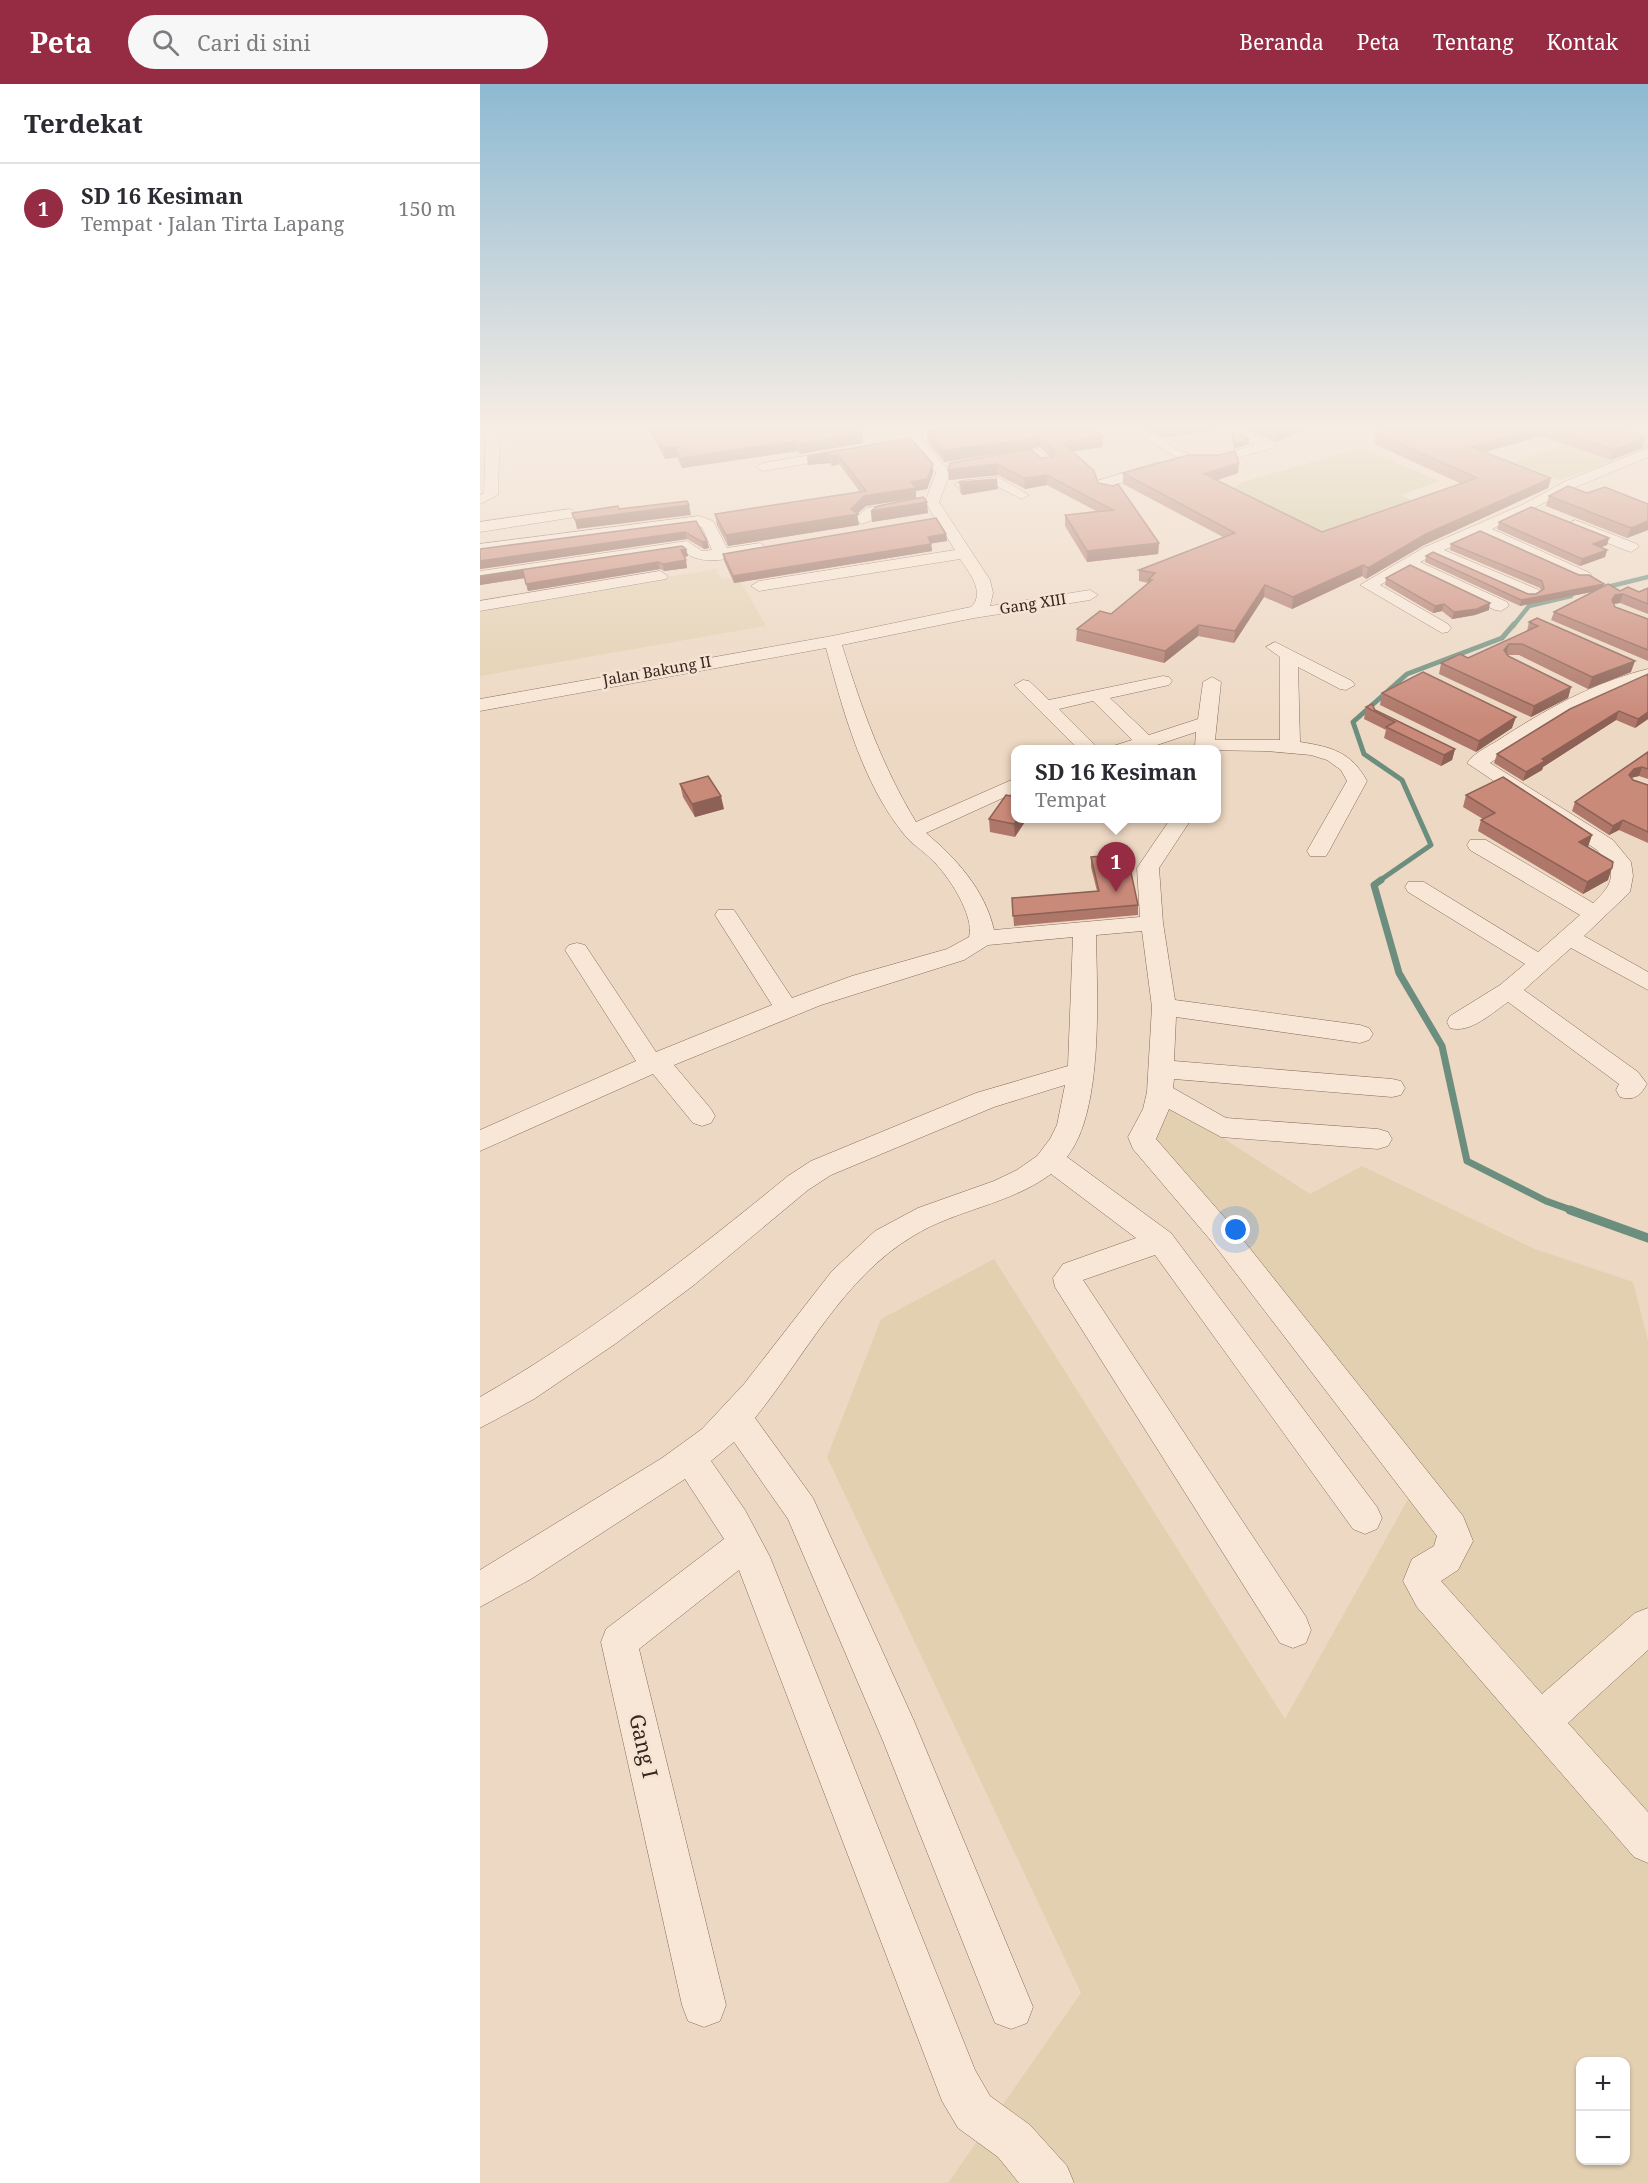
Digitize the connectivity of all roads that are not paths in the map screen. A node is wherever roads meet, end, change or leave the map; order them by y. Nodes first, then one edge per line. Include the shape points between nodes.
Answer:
1 (495, 524) edge
2 (676, 524) edge
3 (708, 524) edge
4 (952, 524) edge
5 (1490, 524) edge
6 (1573, 524) edge
7 (480, 526) edge
8 (1479, 529) junction
9 (873, 531) edge
10 (852, 534) edge
11 (781, 545) edge
12 (1631, 547) dead end
13 (480, 549) edge
14 (1431, 550) junction
15 (967, 553) junction
16 (722, 554) junction
17 (584, 560) junction
18 (1408, 563) junction
19 (480, 576) edge
20 (660, 576) dead end
21 (1584, 576) edge
22 (759, 586) dead end
23 (588, 588) junction
24 (1533, 594) edge
25 (1090, 595) dead end
26 (480, 606) edge
27 (1501, 606) dead end
28 (975, 613) junction
29 (1442, 628) dead end
30 (834, 641) junction
31 (1626, 671) junction
32 (1648, 672) edge
33 (1163, 681) dead end
34 (1212, 682) dead end
35 (1023, 685) dead end
36 (1346, 685) dead end
37 (1648, 693) edge
38 (1096, 694) junction
39 (480, 705) edge
40 (1045, 706) junction
41 (1509, 717) edge
42 (1206, 723) junction
43 (1530, 728) junction
44 (1145, 742) junction
45 (1086, 745) edge
46 (1136, 745) edge
47 (1204, 745) edge
48 (1290, 746) junction
49 (1221, 748) edge
50 (1011, 786) edge
51 (1179, 823) edge
52 (912, 831) junction
53 (1478, 844) dead end
54 (1318, 851) dead end
55 (1416, 886) dead end
56 (1594, 913) junction
57 (726, 915) dead end
58 (1152, 923) junction
59 (1084, 929) junction
60 (982, 938) junction
61 (1570, 938) junction
62 (577, 950) dead end
63 (1540, 963) junction
64 (1648, 982) edge
65 (1509, 991) junction
66 (1164, 1007) junction
67 (786, 1008) junction
68 (1459, 1022) dead end
69 (1360, 1035) dead end
70 (654, 1063) junction
71 (1078, 1072) junction
72 (1160, 1080) junction
73 (1392, 1088) dead end
74 (1629, 1090) dead end
75 (702, 1116) dead end
76 (1378, 1139) dead end
77 (480, 1141) edge
78 (1051, 1160) junction
79 (1161, 1241) junction
80 (480, 1414) edge
81 (736, 1418) junction
82 (690, 1458) junction
83 (1365, 1518) dead end
84 (745, 1544) junction
85 (480, 1590) edge
86 (1648, 1626) edge
87 (1293, 1630) dead end
88 (1541, 1721) junction
89 (1648, 1843) edge
90 (704, 2005) dead end
91 (1011, 2007) dead end
92 (1050, 2183) edge

1 - 7 street
2 - 13 street
3 - 16 street
4 - 15 street
5 - 8 street
6 - 12 street
8 - 14 street
8 - 21 street
9 - 10 street
11 - 16 street
14 - 18 street
14 - 24 street
15 - 22 street
15 - 28 street via 984,587 983,605
16 - 17 street via 700,556 687,546
17 - 19 street
17 - 23 street
18 - 27 street
18 - 29 street via 1368,585
20 - 23 street
23 - 26 street
25 - 28 street, Gang XIII
28 - 30 street, Gang XIII
30 - 39 street, Jalan Bakung II
30 - 52 street via 864,741
31 - 32 street
31 - 37 street
31 - 43 street via 1577,693
33 - 38 street
34 - 42 street
35 - 40 street
36 - 48 street via 1281,650
38 - 40 street
38 - 44 street
40 - 45 street
41 - 43 street
42 - 44 street
42 - 47 street
43 - 56 street via 1468,759 1614,853 1622,876 1619,891
44 - 46 street
48 - 49 street
48 - 54 street via 1330,753 1357,778
50 - 52 street
51 - 58 street via 1148,868
52 - 60 street via 952,871 970,900 982,928
53 - 56 street
55 - 63 street
56 - 61 street
57 - 67 street
58 - 59 street
58 - 66 street
59 - 60 street
59 - 71 street via 1085,995
60 - 67 street via 957,954
61 - 63 street
61 - 64 street
62 - 70 street
63 - 65 street
65 - 68 street
65 - 74 street via 1629,1078 1634,1084
66 - 69 street
66 - 72 street
67 - 70 street
70 - 75 street
70 - 77 street
71 - 78 street via 1071,1122
71 - 80 street via 985,1100 821,1168 655,1298 569,1359
72 - 73 street
72 - 76 street via 1221,1127
72 - 88 street via 1156,1109 1143,1142 1229,1243 1451,1527 1456,1541 1446,1558 1425,1570 1420,1581
78 - 79 street
78 - 81 street via 1014,1184 908,1224 875,1246 842,1276
79 - 83 street
79 - 87 street via 1073,1272 1068,1278 1070,1287
81 - 82 street
81 - 91 street via 801,1509 900,1735
82 - 84 street
82 - 85 street
84 - 90 street, Gang I via 619,1642
84 - 92 street via 958,2085 974,2112 1014,2141
86 - 88 street
88 - 89 street

